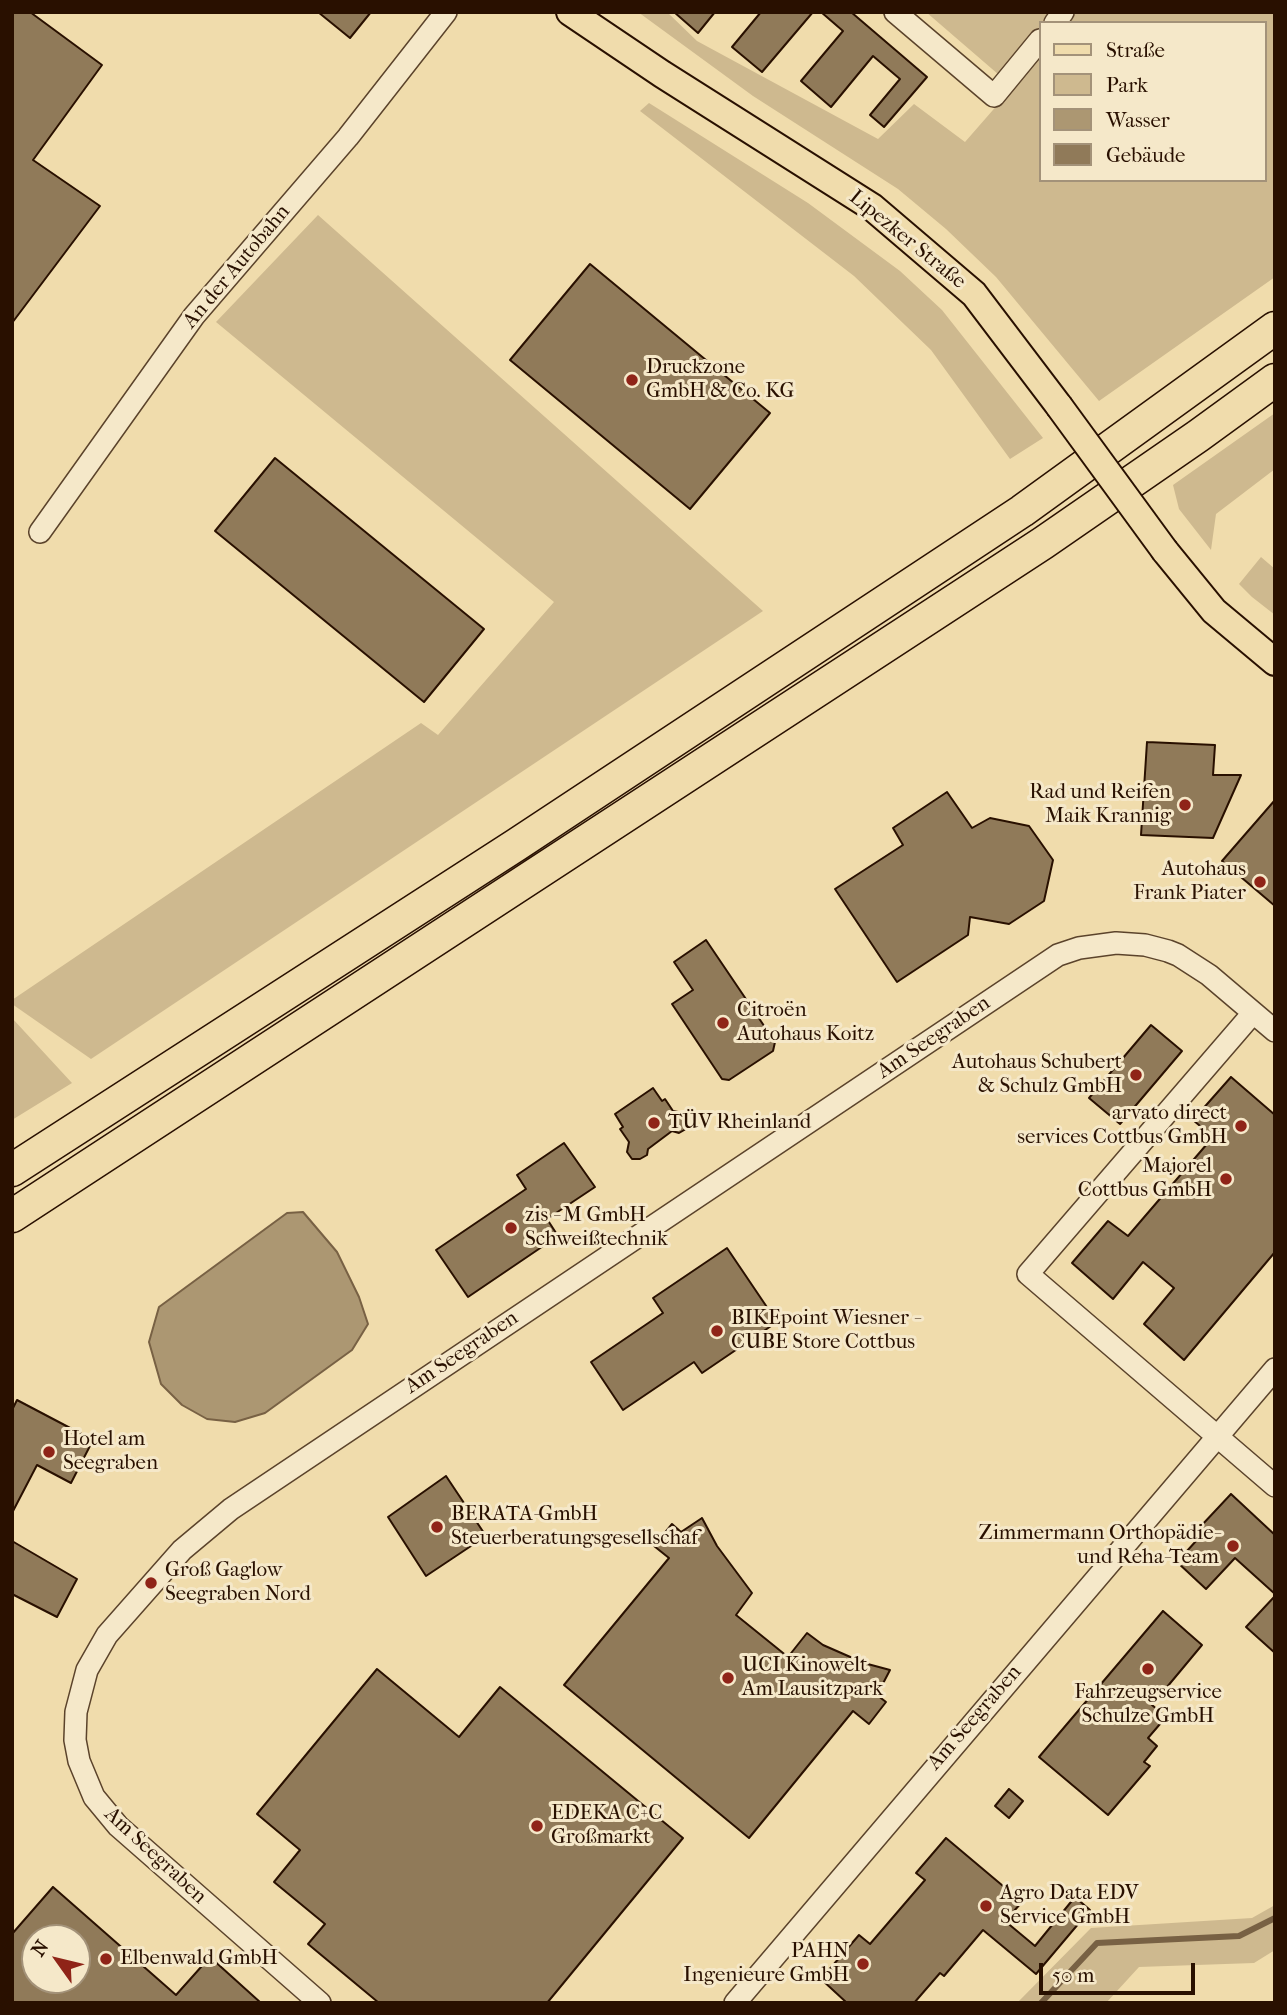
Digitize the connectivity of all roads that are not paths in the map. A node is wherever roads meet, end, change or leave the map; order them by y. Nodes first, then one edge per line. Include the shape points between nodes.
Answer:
1 (446, 12) edge
2 (570, 12) edge
3 (895, 12) edge
4 (1038, 42) edge
5 (1275, 328) edge
6 (1275, 380) edge
7 (40, 533) dead end
8 (1275, 662) edge
9 (1253, 1013) junction
10 (1275, 1031) edge
11 (12, 1170) edge
12 (12, 1216) edge
13 (1275, 1369) edge
14 (1218, 1436) junction
15 (1275, 1486) edge
16 (320, 2003) edge
17 (735, 2003) edge

1 - 7 street, An der Autobahn via 348,137 194,316
2 - 8 main road, Lipezker Straße, bridge via 872,207 974,294 1213,611
3 - 4 street via 994,96
5 - 11 highway via 1022,511
6 - 12 highway via 1043,543
9 - 10 street, Am Seegraben
9 - 14 street via 1028,1274
9 - 16 street, Am Seegraben via 1191,962 1145,945 1108,944 1058,955 231,1508 182,1550 107,1635 82,1682 75,1740 85,1780 118,1826
13 - 14 street, Am Seegraben
14 - 15 street
14 - 17 street, Am Seegraben

